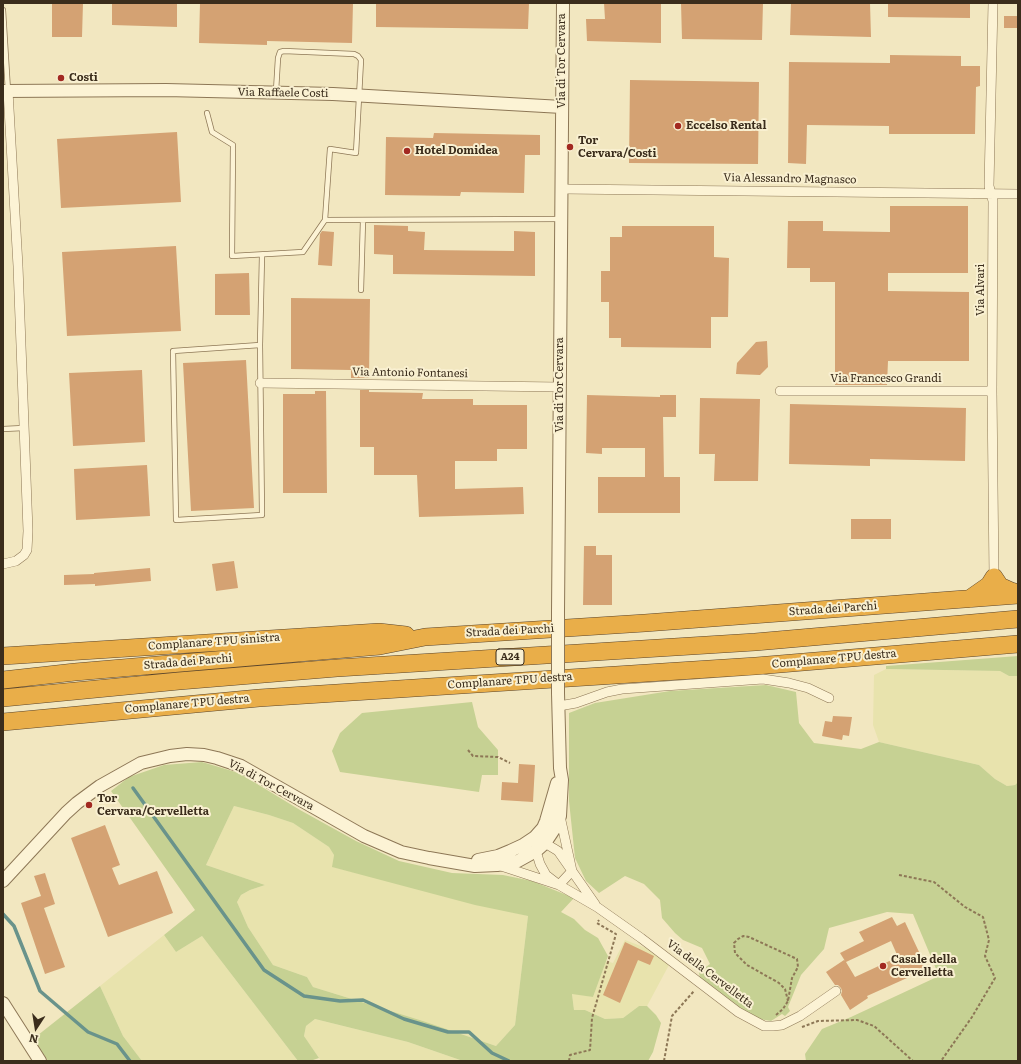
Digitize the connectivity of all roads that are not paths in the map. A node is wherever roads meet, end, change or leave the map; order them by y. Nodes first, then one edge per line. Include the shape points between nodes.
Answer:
1 (563, 3) edge
2 (993, 3) edge
3 (3, 10) edge
4 (6, 91) edge
5 (275, 93) junction
6 (359, 96) junction
7 (562, 107) junction
8 (207, 113) dead end
9 (562, 189) junction
10 (991, 194) junction
11 (1018, 194) edge
12 (562, 219) junction
13 (325, 220) junction
14 (363, 220) junction
15 (262, 255) junction
16 (361, 290) dead end
17 (260, 345) junction
18 (260, 383) junction
19 (560, 387) junction
20 (780, 391) dead end
21 (992, 392) junction
22 (24, 428) junction
23 (3, 429) edge
24 (3, 564) edge
25 (994, 577) junction
26 (1018, 594) edge
27 (968, 599) junction
28 (1018, 619) edge
29 (424, 637) junction
30 (1018, 644) edge
31 (3, 656) edge
32 (3, 680) edge
33 (3, 698) edge
34 (829, 698) dead end
35 (559, 706) junction
36 (3, 722) edge
37 (560, 768) junction
38 (560, 816) junction
39 (539, 844) junction
40 (454, 862) junction
41 (497, 865) junction
42 (572, 871) junction
43 (3, 881) edge
44 (559, 885) junction
45 (600, 909) junction
46 (836, 991) dead end
47 (3, 1003) edge
48 (40, 1061) edge

1 - 7 street, Via di Tor Cervara
2 - 10 street, Via Alvari via 989,186
3 - 4 lane
4 - 5 street, Via Raffaele Costi via 166,90
4 - 22 street via 18,266
5 - 6 street, Via Raffaele Costi
5 - 6 lane via 278,58 280,52 284,51 358,56 361,60
6 - 7 street, Via Raffaele Costi
6 - 13 lane via 356,153 330,149
7 - 9 street, Via di Tor Cervara
8 - 15 lane via 212,132 233,145 232,256
9 - 10 street, Via Alessandro Magnasco
9 - 12 street, Via di Tor Cervara
10 - 11 street, Via Alessandro Magnasco
10 - 21 street, Via Alvari
12 - 14 lane
12 - 19 street, Via di Tor Cervara
13 - 14 lane
13 - 15 lane via 303,252
14 - 16 lane
15 - 17 lane
17 - 18 lane
17 - 18 lane via 173,351 176,520 262,515
18 - 19 street, Via Antonio Fontanesi
19 - 35 street, Via di Tor Cervara, bridge
20 - 21 street, Via Francesco Grandi
21 - 25 street, Via Alvari
22 - 23 lane
22 - 24 street via 27,550 16,561
25 - 26 highway via 1000,586
25 - 27 highway via 989,585
26 - 27 highway, Strada dei Parchi
27 - 29 highway, Strada dei Parchi
28 - 33 highway, Strada dei Parchi / A24 via 755,642 179,680
29 - 31 highway, Complanare TPU sinistra via 379,632
29 - 32 highway, Strada dei Parchi via 380,646
30 - 36 highway, Complanare TPU destra via 756,666 259,698
34 - 35 street via 790,683 757,680 622,689
35 - 37 street, Via di Tor Cervara
37 - 38 street, Via di Tor Cervara
37 - 39 street, Via di Tor Cervara
38 - 39 street, Via di Tor Cervara via 555,828
38 - 42 street
39 - 40 street, Via di Tor Cervara via 523,845 498,856 476,861
39 - 41 street, Via di Tor Cervara via 518,860
39 - 42 street via 558,851
39 - 44 street via 540,864 546,875
40 - 41 street, Via di Tor Cervara via 475,866
40 - 43 street, Via di Tor Cervara via 412,855 394,849 364,836 241,766 204,755 187,754 141,763 100,786 66,813
41 - 44 street
42 - 44 street
42 - 45 street
44 - 45 street, Via della Cervelletta
45 - 46 street, Via della Cervelletta via 738,1012 764,1026 782,1025
47 - 48 street

